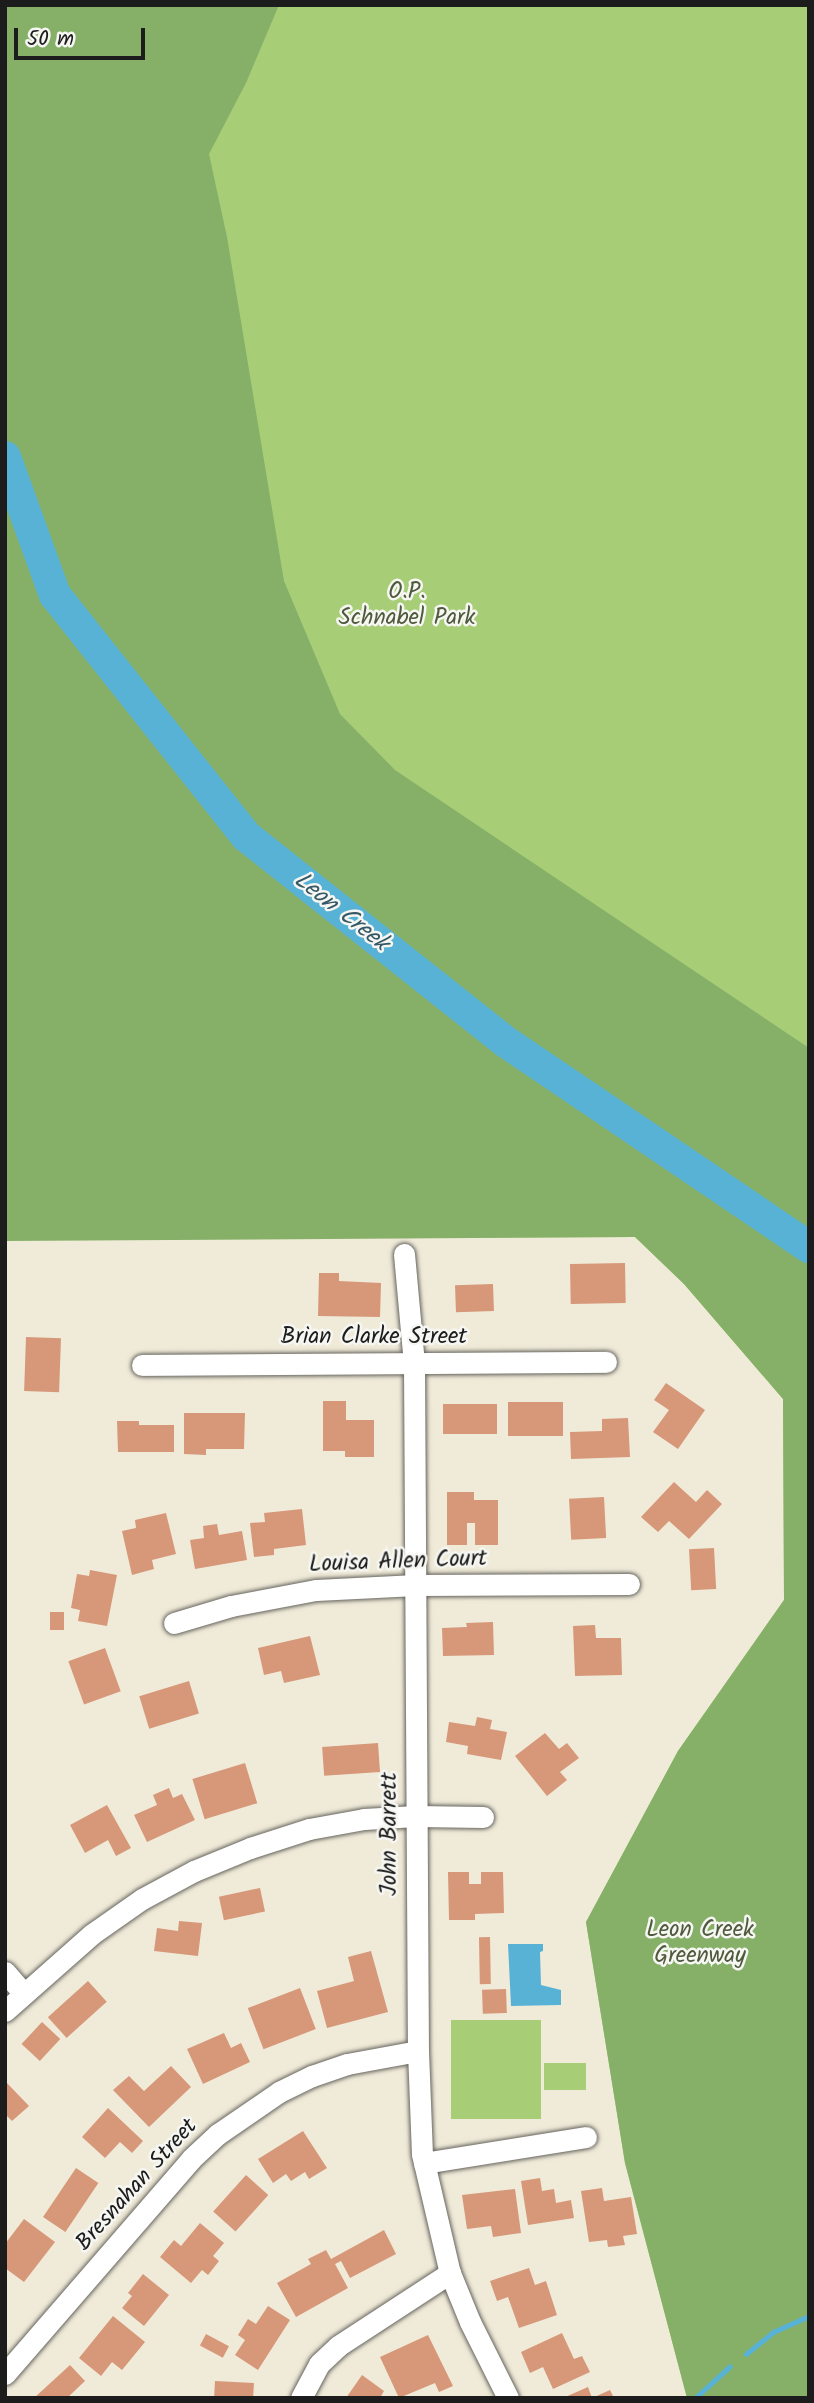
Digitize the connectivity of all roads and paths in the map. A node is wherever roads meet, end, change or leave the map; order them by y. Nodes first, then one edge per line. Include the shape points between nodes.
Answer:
1 (404, 1254) dead end
2 (606, 1362) dead end
3 (414, 1363) junction
4 (142, 1365) dead end
5 (629, 1584) dead end
6 (416, 1585) junction
7 (174, 1623) dead end
8 (416, 1816) junction
9 (483, 1817) dead end
10 (5, 1972) edge
11 (23, 1993) junction
12 (5, 2011) edge
13 (418, 2051) junction
14 (586, 2137) dead end
15 (424, 2163) junction
16 (450, 2273) junction
17 (5, 2374) edge
18 (300, 2398) edge
19 (508, 2398) edge

1 - 3 street, John Barrett
2 - 3 street, Brian Clarke Street
3 - 4 street, Brian Clarke Street
3 - 6 street, John Barrett
5 - 6 street, Louisa Allen Court
6 - 7 street, Louisa Allen Court via 316,1590 231,1606
6 - 8 street, John Barrett
8 - 9 street
8 - 11 street via 309,1829 194,1871 142,1899 92,1934
8 - 13 street, John Barrett
10 - 11 street
11 - 12 street
13 - 15 street, John Barrett
13 - 17 street, Bresnahan Street via 359,2061 312,2076 279,2092 218,2134 191,2159
14 - 15 street
15 - 16 street, John Barrett
16 - 18 street via 338,2346 319,2364
16 - 19 street, John Barrett

